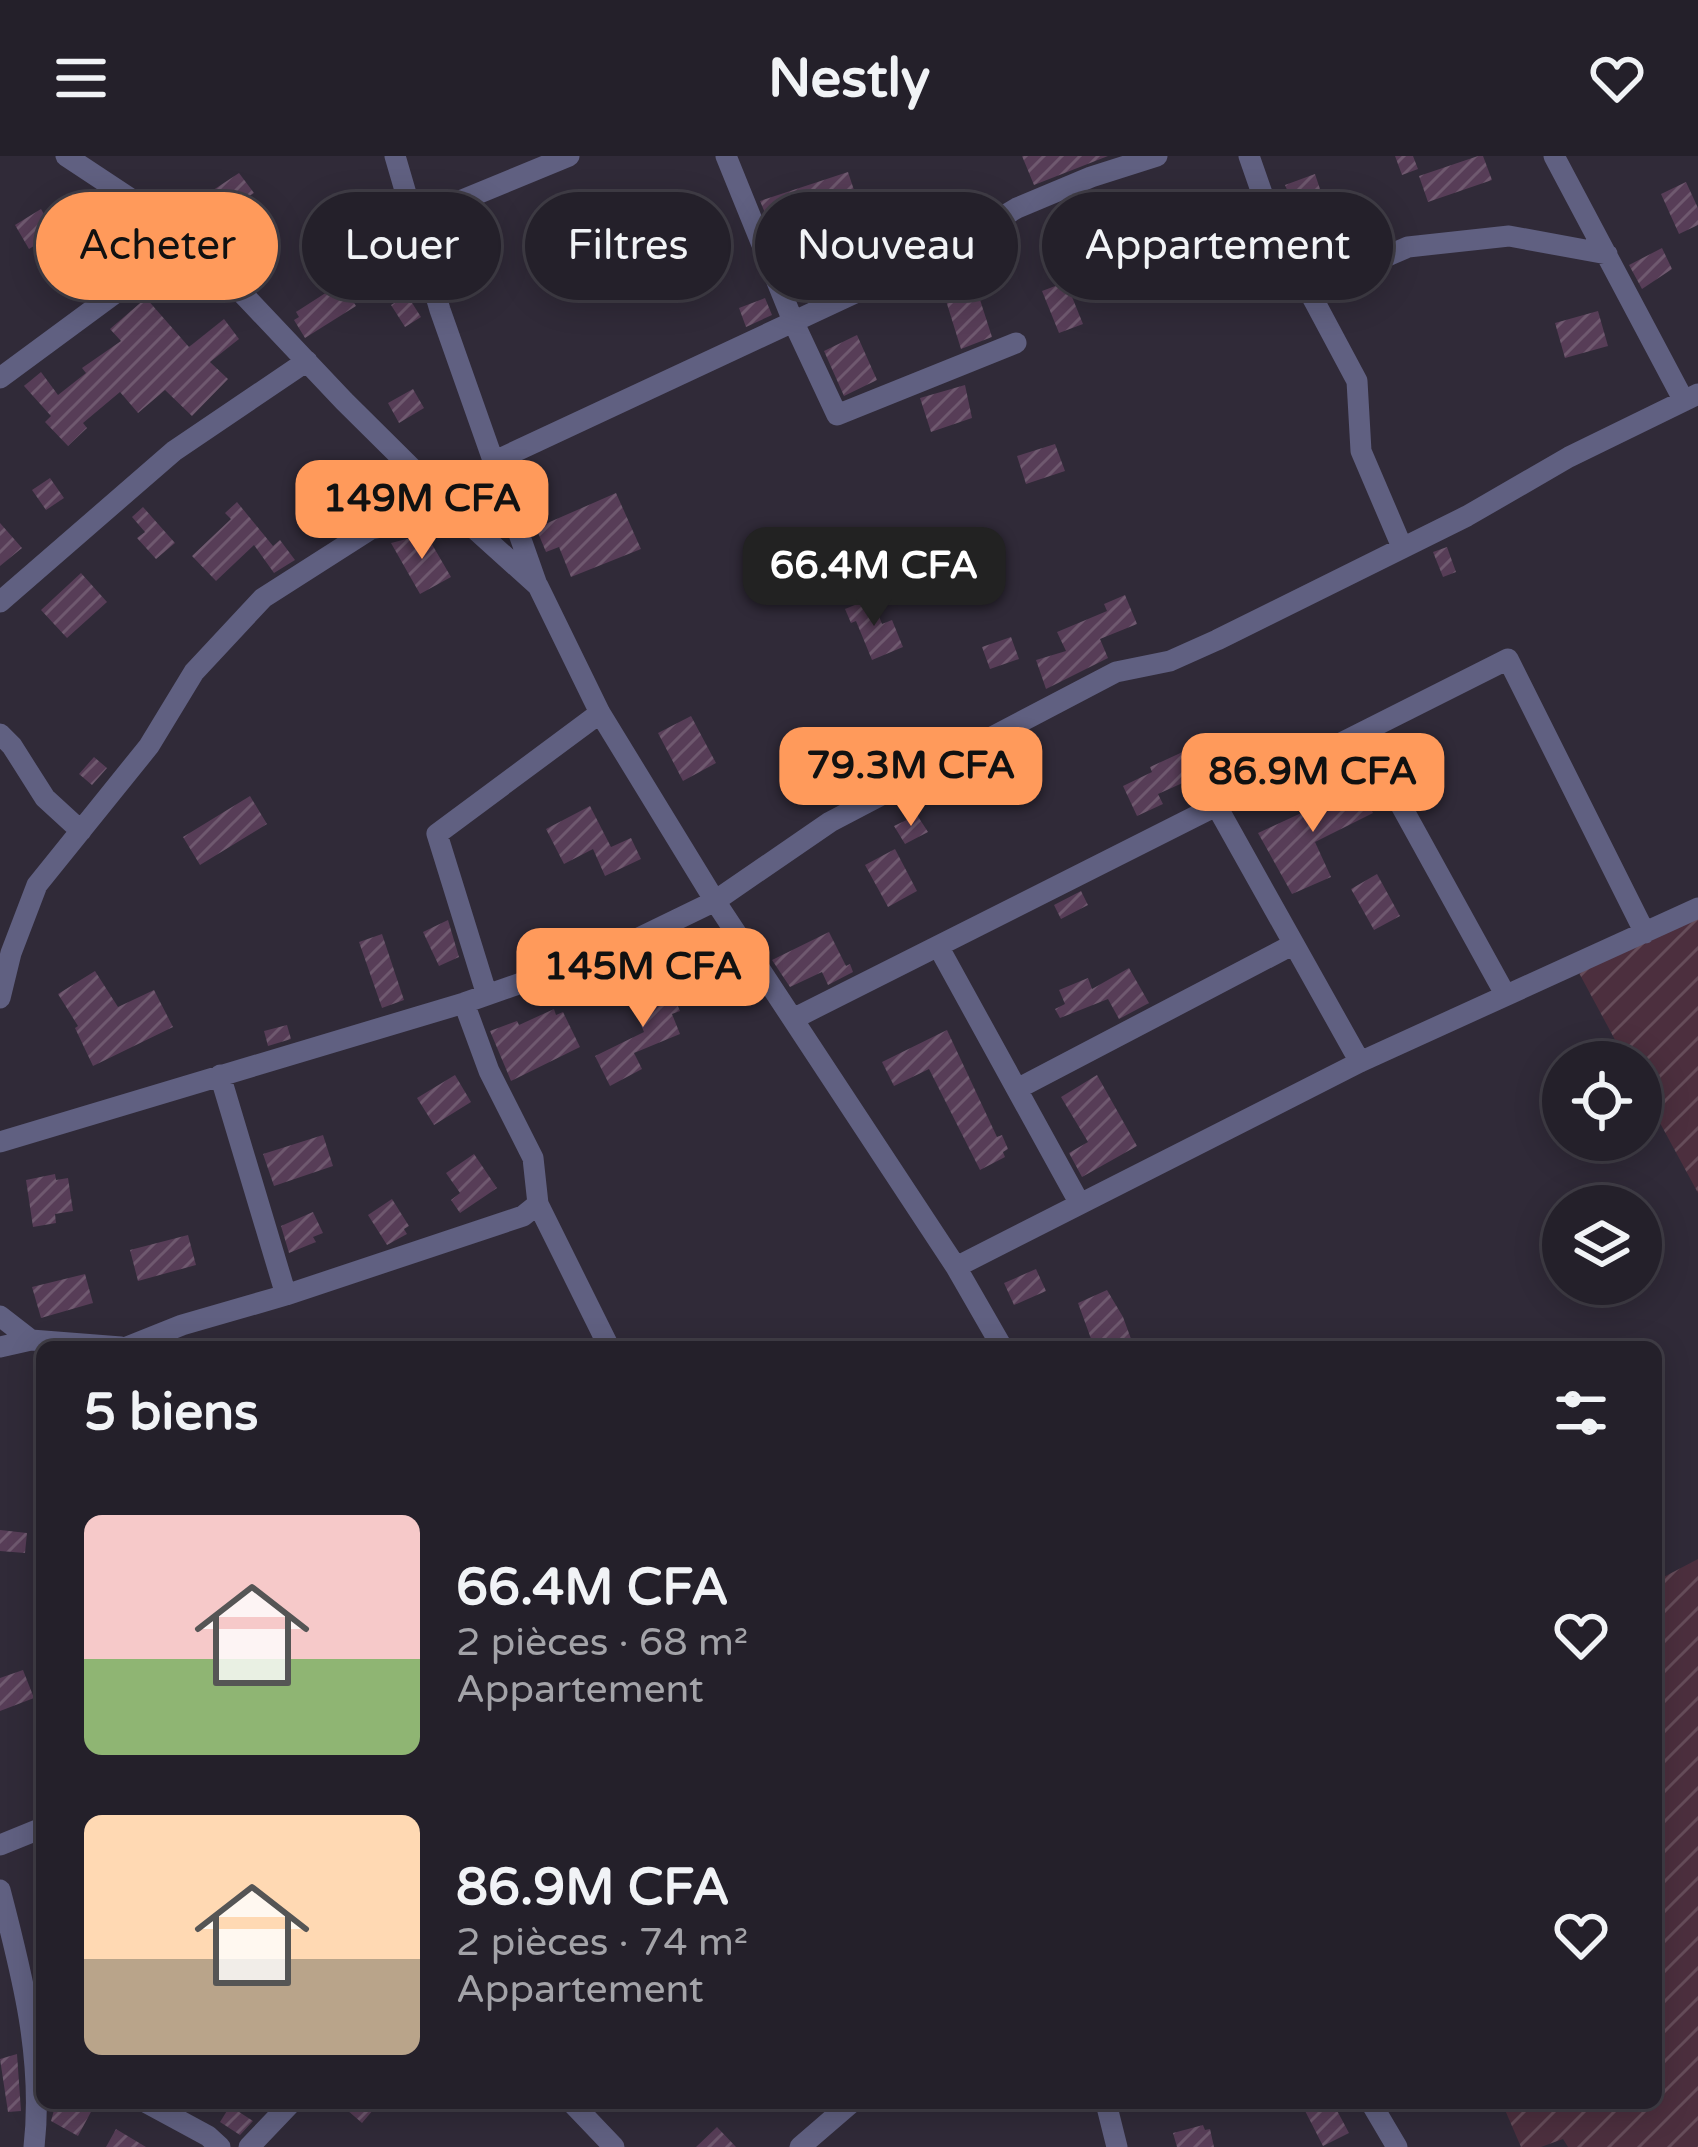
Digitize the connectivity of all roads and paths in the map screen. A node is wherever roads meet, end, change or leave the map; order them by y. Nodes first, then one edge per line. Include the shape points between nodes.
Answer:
1 (66, 156) edge
2 (395, 156) edge
3 (569, 156) edge
4 (726, 156) edge
5 (1249, 156) edge
6 (1554, 156) edge
7 (1146, 159) edge
8 (120, 192) edge
9 (407, 192) edge
10 (482, 192) edge
11 (1262, 192) edge
12 (1393, 253) edge
13 (1607, 254) junction
14 (106, 300) edge
15 (249, 300) edge
16 (437, 300) edge
17 (1314, 300) edge
18 (793, 321) junction
19 (1016, 343) dead end
20 (307, 361) junction
21 (0, 378) edge
22 (1691, 397) edge
23 (495, 461) junction
24 (504, 487) junction
25 (457, 513) junction
26 (1402, 547) junction
27 (538, 586) junction
28 (0, 602) edge
29 (600, 713) junction
30 (1361, 733) junction
31 (0, 734) edge
32 (1216, 805) junction
33 (81, 831) junction
34 (715, 902) junction
35 (1698, 908) edge
36 (1646, 933) junction
37 (1294, 944) junction
38 (938, 946) junction
39 (486, 992) junction
40 (1505, 994) junction
41 (0, 998) edge
42 (464, 1003) junction
43 (793, 1019) junction
44 (1360, 1063) junction
45 (220, 1075) junction
46 (1017, 1089) junction
47 (0, 1142) edge
48 (538, 1204) junction
49 (1080, 1204) junction
50 (956, 1267) junction
51 (286, 1295) junction
52 (0, 1316) edge
53 (31, 1340) junction
54 (44, 1341) edge
55 (140, 1341) edge
56 (606, 1341) edge
57 (999, 1341) edge
58 (0, 1347) edge
59 (36, 1830) edge
60 (0, 1845) edge
61 (0, 1890) edge
62 (36, 2053) edge
63 (37, 2109) edge
64 (158, 2109) edge
65 (285, 2109) edge
66 (578, 2109) edge
67 (844, 2109) edge
68 (1108, 2109) edge
69 (1375, 2109) edge
70 (34, 2147) edge
71 (220, 2147) edge
72 (249, 2147) edge
73 (614, 2147) edge
74 (800, 2147) edge
75 (1117, 2147) edge
76 (1397, 2147) edge

1 - 8 street
2 - 9 street
3 - 10 street
4 - 18 street
5 - 11 street
6 - 13 street
7 - 18 street via 1017,208
12 - 13 street via 1509,236
13 - 22 street
14 - 21 street
15 - 20 street
16 - 23 street
17 - 26 street via 1357,381 1361,451
18 - 19 street via 837,415
18 - 23 street
20 - 25 street
20 - 28 street via 174,452
22 - 26 street
23 - 24 street
24 - 25 street
24 - 27 street
25 - 27 street
25 - 33 street via 371,529 263,598 194,672 149,746
26 - 34 street via 1169,662 1116,673 830,822
27 - 29 street
29 - 34 street
29 - 39 street via 437,834
30 - 32 street
30 - 36 street via 1508,659
30 - 40 street
31 - 33 street via 45,798
32 - 37 street
32 - 38 street
33 - 41 street via 38,885
34 - 39 street via 610,952
34 - 43 street
35 - 36 street
36 - 40 street
37 - 44 street
37 - 46 street
38 - 43 street
38 - 46 street
39 - 42 street
40 - 44 street
42 - 45 street
42 - 48 street via 533,1158
43 - 50 street
44 - 49 street
45 - 47 street
45 - 51 street
46 - 49 street
48 - 51 street via 523,1216
48 - 56 street
49 - 50 street
50 - 57 street
51 - 55 street
52 - 53 street
53 - 54 street
53 - 58 street
59 - 60 street
61 - 62 street
63 - 70 street
64 - 71 street
65 - 72 street
66 - 73 street
67 - 74 street
68 - 75 street
69 - 76 street

